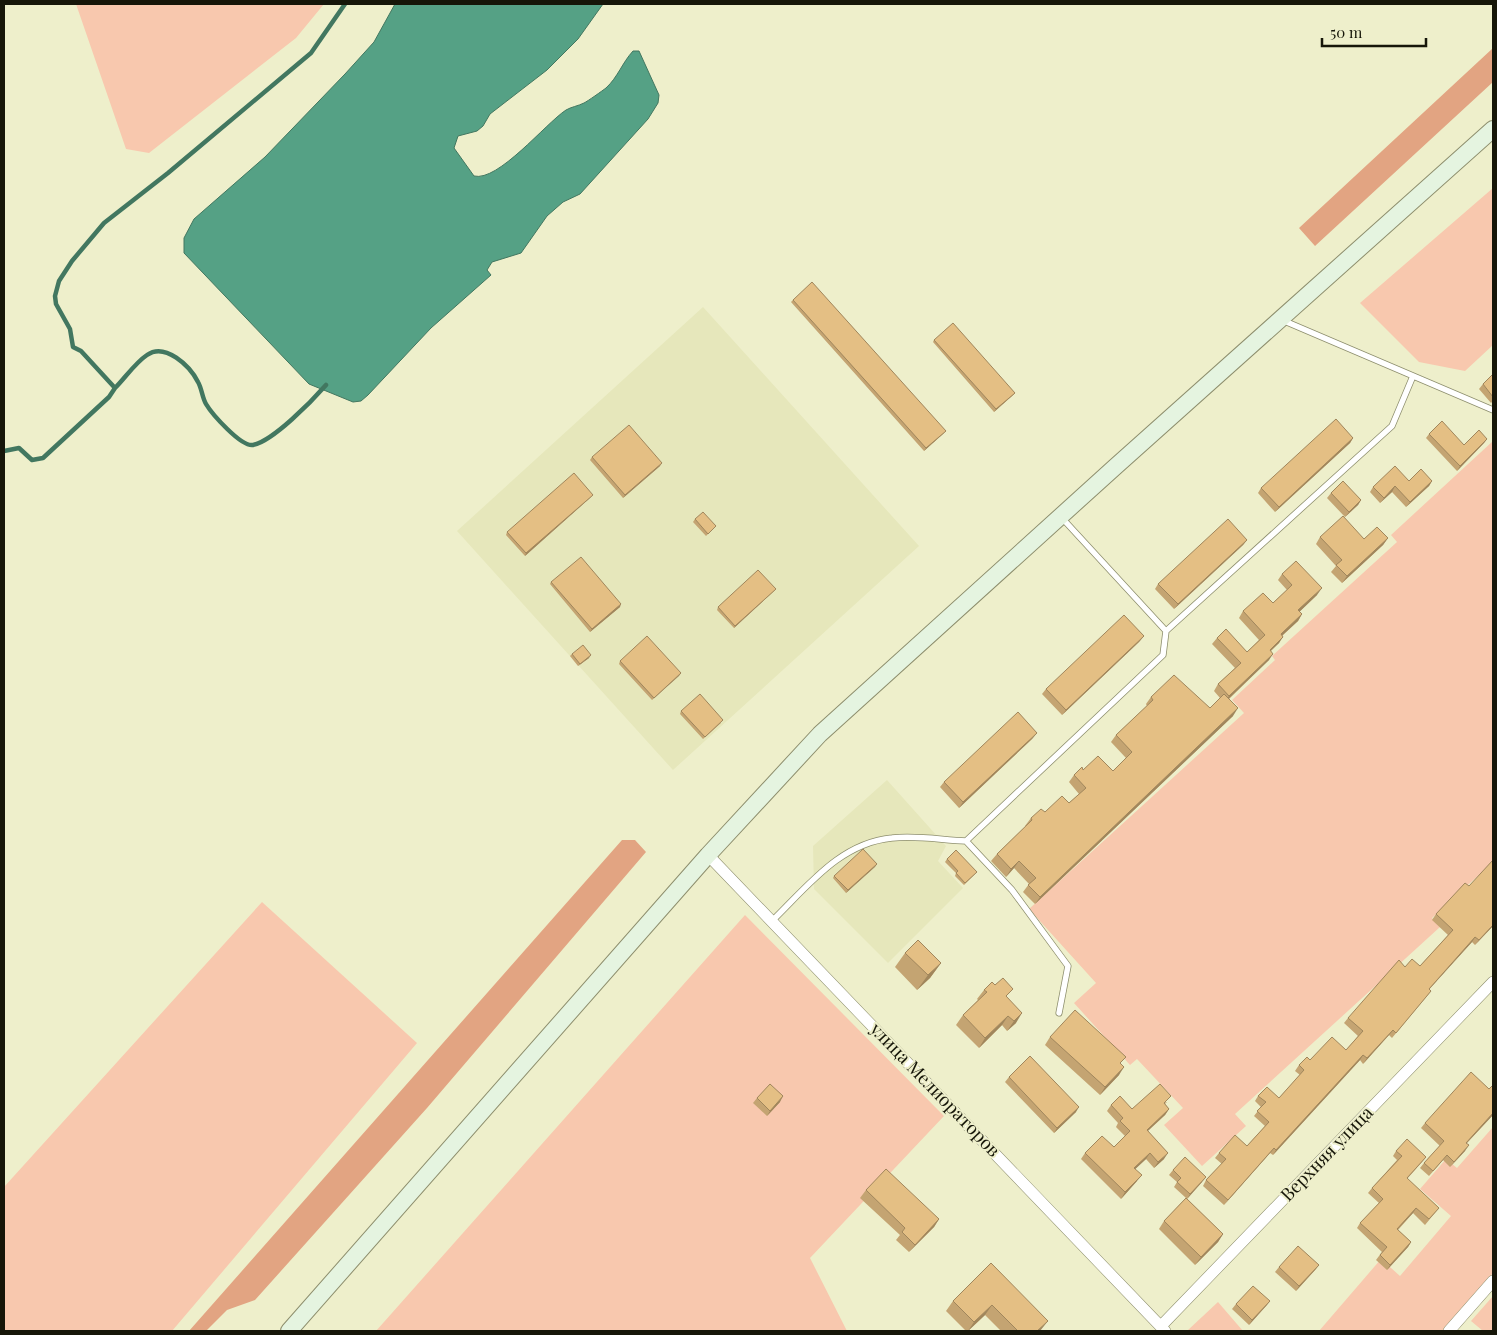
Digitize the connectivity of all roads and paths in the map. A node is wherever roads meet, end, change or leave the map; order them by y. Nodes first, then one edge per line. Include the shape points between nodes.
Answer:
1 (1493, 130) edge
2 (1280, 319) junction
3 (1413, 376) junction
4 (1493, 410) edge
5 (1060, 516) junction
6 (1166, 631) junction
7 (966, 841) junction
8 (708, 855) junction
9 (772, 921) junction
10 (1493, 982) edge
11 (1059, 1013) dead end
12 (1493, 1281) edge
13 (1163, 1329) edge
14 (289, 1331) edge
15 (1448, 1331) edge

1 - 2 main road
2 - 3 lane
2 - 5 main road
3 - 4 lane
3 - 6 lane via 1392,426
5 - 6 lane
5 - 8 main road via 820,734
6 - 7 lane via 1163,655
7 - 9 lane via 893,838 863,843 837,857
7 - 11 lane via 1012,890 1068,966
8 - 9 street, улица Мелиораторов
8 - 14 main road
9 - 13 street, улица Мелиораторов
10 - 13 street, Верхняя улица
12 - 15 street

